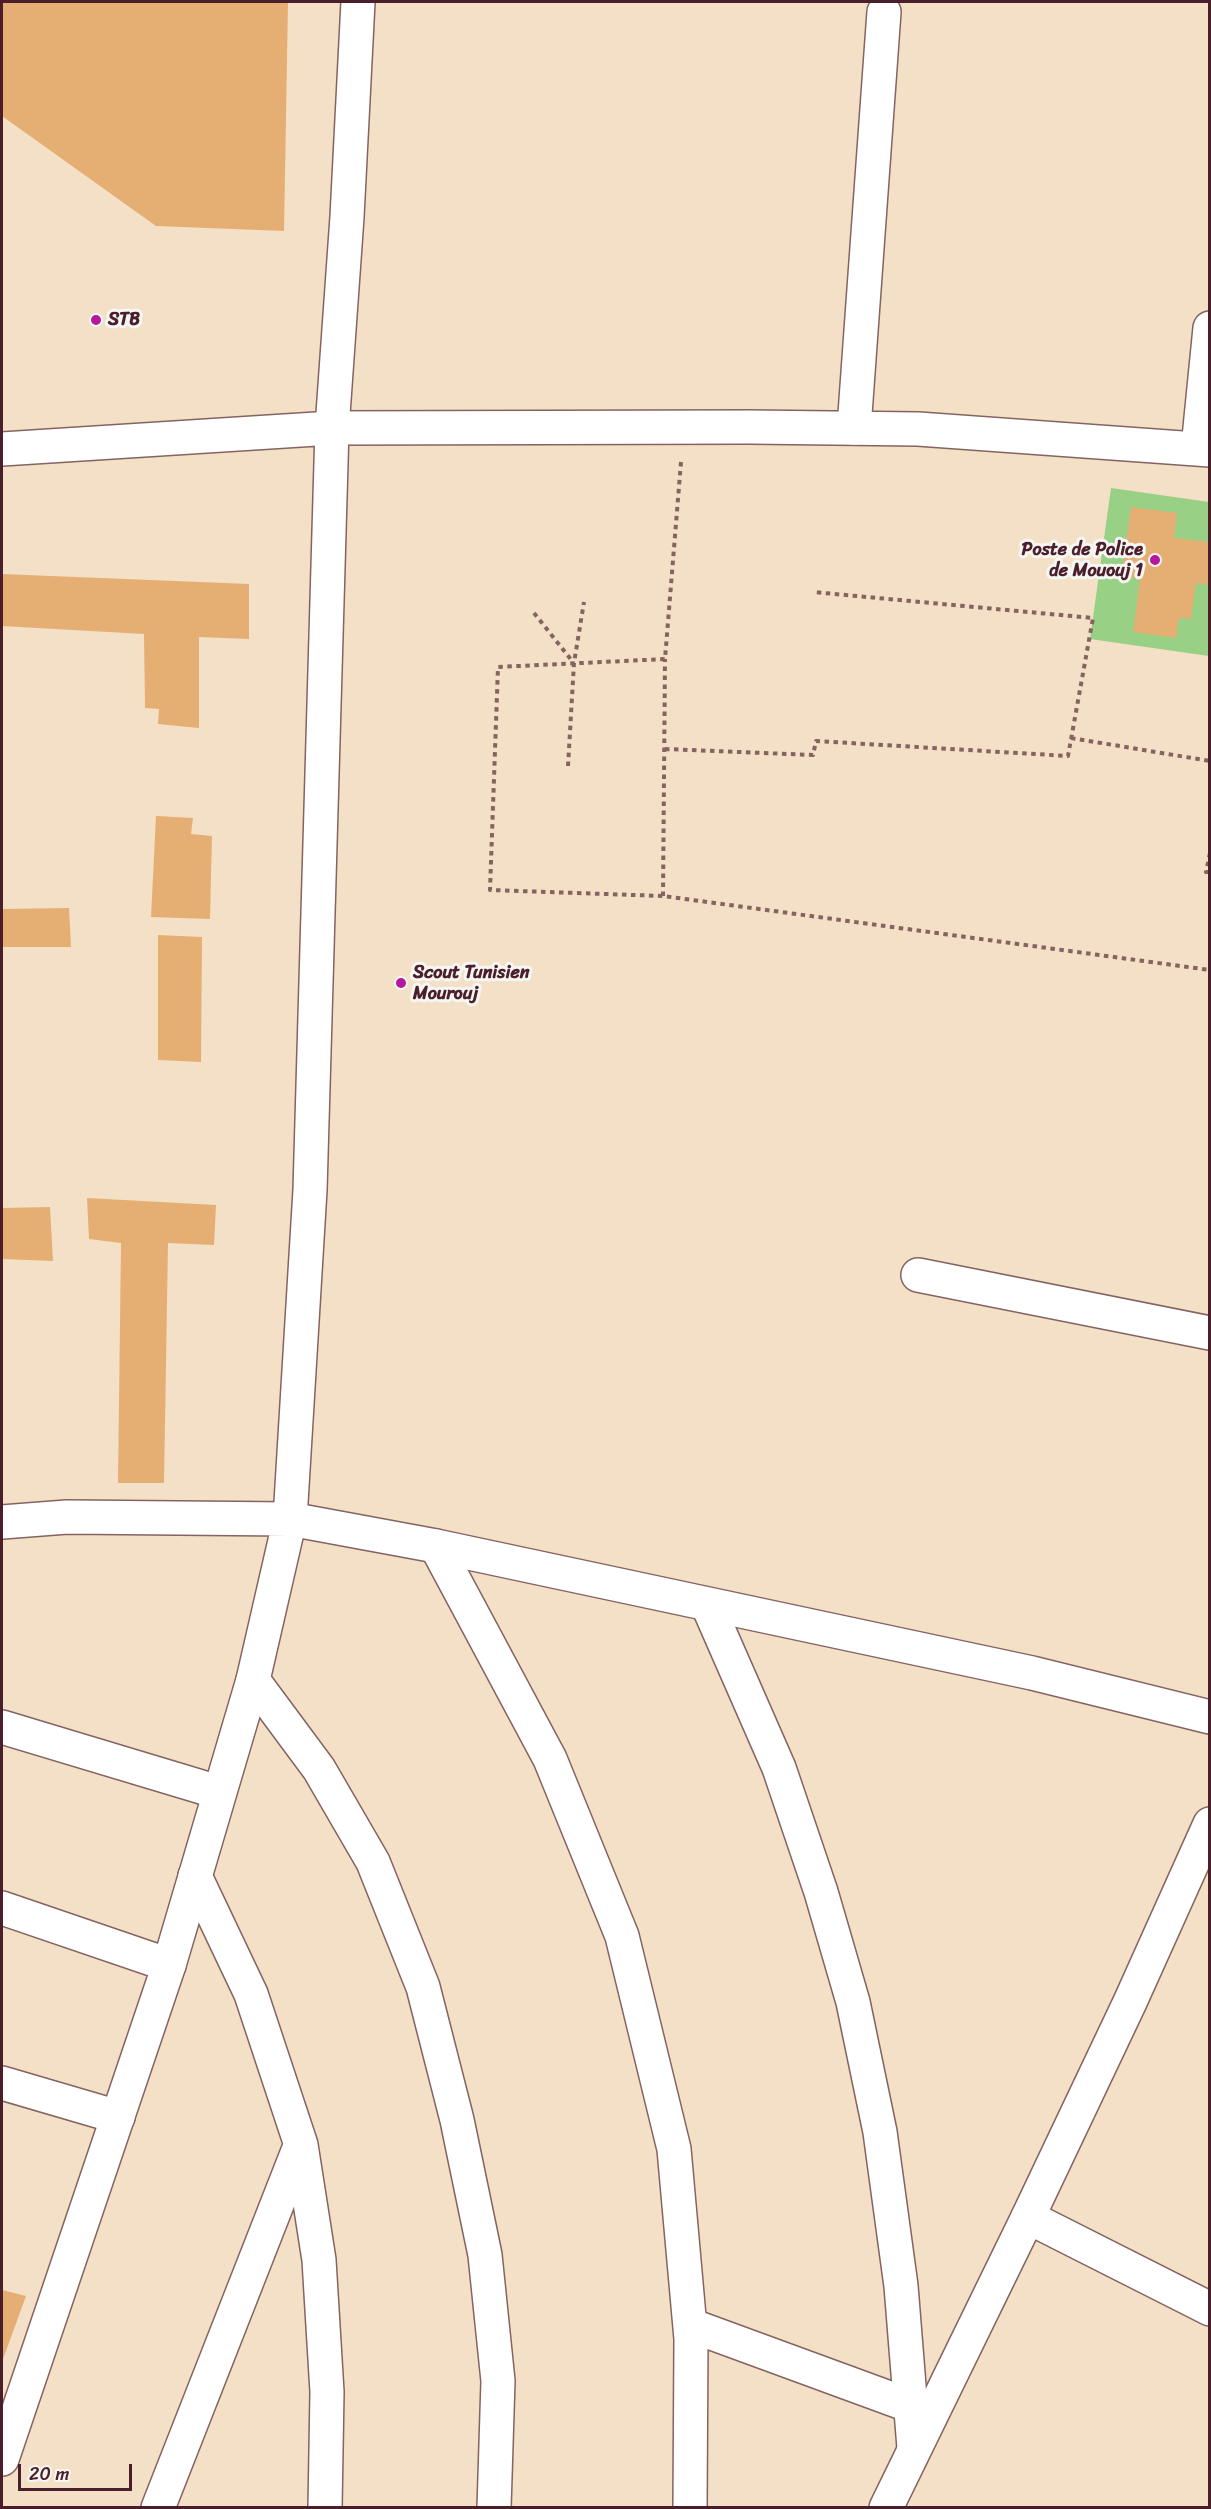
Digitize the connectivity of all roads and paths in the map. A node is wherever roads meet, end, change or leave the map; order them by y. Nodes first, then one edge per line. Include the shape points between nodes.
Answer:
1 (358, 2) edge
2 (884, 12) dead end
3 (1209, 328) edge
4 (332, 428) junction
5 (683, 428) junction
6 (854, 428) junction
7 (2, 449) edge
8 (1204, 449) edge
9 (813, 592) dead end
10 (584, 602) dead end
11 (534, 613) dead end
12 (666, 659) junction
13 (574, 663) junction
14 (1071, 738) junction
15 (664, 749) junction
16 (1209, 761) edge
17 (568, 766) dead end
18 (1209, 853) edge
19 (1209, 872) edge
20 (663, 896) junction
21 (1209, 970) edge
22 (918, 1275) dead end
23 (1209, 1333) edge
24 (290, 1519) junction
25 (2, 1522) edge
26 (436, 1546) junction
27 (708, 1606) junction
28 (253, 1680) junction
29 (1209, 1717) edge
30 (2, 1727) edge
31 (218, 1792) junction
32 (1209, 1824) edge
33 (195, 1876) junction
34 (2, 1908) edge
35 (169, 1965) junction
36 (2, 2083) edge
37 (118, 2117) junction
38 (301, 2145) junction
39 (1028, 2217) junction
40 (1209, 2309) edge
41 (690, 2325) junction
42 (910, 2406) junction
43 (914, 2448) junction
44 (2, 2459) edge
45 (158, 2508) edge
46 (325, 2508) edge
47 (494, 2508) edge
48 (690, 2508) edge
49 (886, 2508) edge

1 - 4 street
2 - 6 street
3 - 8 street
4 - 5 street
4 - 7 street
4 - 24 street via 309,1190
5 - 6 street
5 - 12 path
6 - 8 street
9 - 14 path via 1093,618
10 - 13 path
11 - 13 path
12 - 13 path
12 - 15 path
13 - 17 path
13 - 20 path via 498,667 490,890
14 - 15 path via 1068,756 816,741 813,755
14 - 16 path
15 - 20 path
18 - 19 path
20 - 21 path
22 - 23 street
24 - 25 street via 67,1517
24 - 26 street
24 - 28 street
26 - 27 street
26 - 41 street via 550,1760 622,1936 674,2149
27 - 29 street via 1032,1673
27 - 42 street via 779,1768 853,2002 880,2132 901,2286
28 - 31 street
28 - 47 street via 319,1769 373,1862 423,1987 457,2120 484,2255 498,2381
30 - 31 street
31 - 33 street
32 - 39 street
33 - 35 street
33 - 38 street via 251,1994
34 - 35 street
35 - 37 street
36 - 37 street
37 - 44 street
38 - 45 street
38 - 46 street via 319,2260 327,2392
39 - 40 street
39 - 43 street
41 - 42 street
41 - 48 street
42 - 43 street
43 - 49 street

